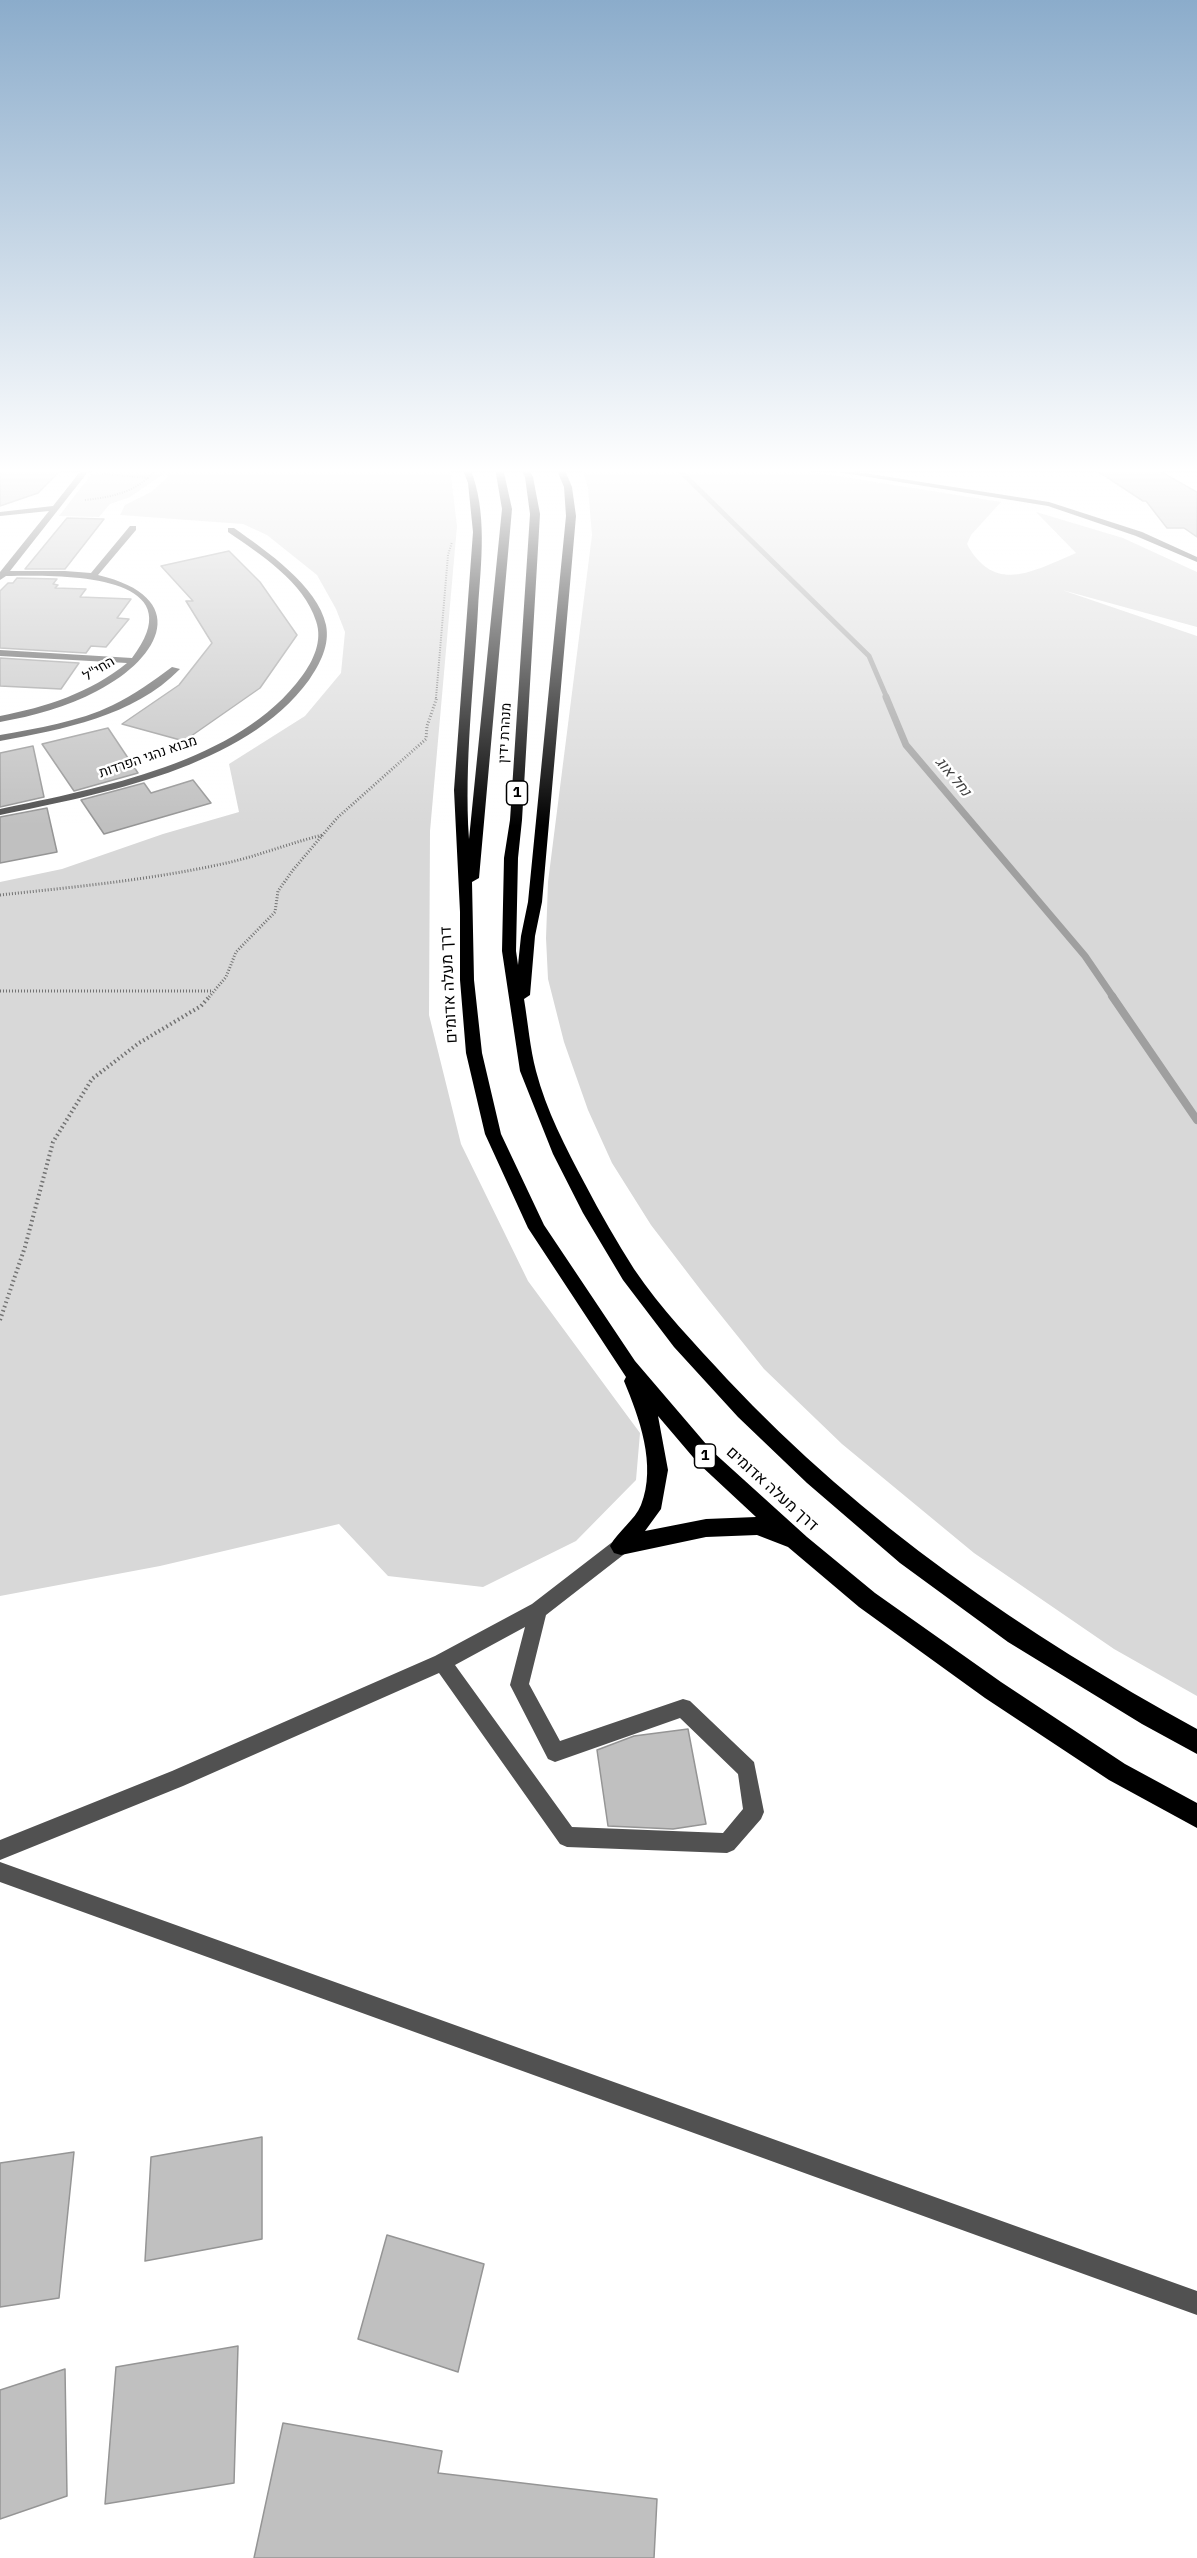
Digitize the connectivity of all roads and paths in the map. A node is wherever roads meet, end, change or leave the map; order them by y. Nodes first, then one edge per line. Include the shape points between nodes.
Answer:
1 (127, 587) edge
2 (297, 587) edge
3 (445, 587) edge
4 (475, 587) edge
5 (500, 587) edge
6 (530, 587) edge
7 (565, 587) edge
8 (0, 652) edge
9 (135, 661) junction
10 (175, 669) dead end
11 (0, 719) edge
12 (0, 738) edge
13 (0, 812) edge
14 (323, 835) junction
15 (0, 895) edge
16 (467, 912) junction
17 (0, 991) edge
18 (213, 991) junction
19 (528, 1071) junction
20 (0, 1320) edge
21 (628, 1366) junction
22 (800, 1544) junction
23 (621, 1546) junction
24 (538, 1610) junction
25 (442, 1662) junction
26 (1197, 1742) edge
27 (1197, 1816) edge
28 (0, 1850) edge
29 (0, 1872) edge
30 (1197, 2303) edge

1 - 9 street, החי"ל via 150,603 154,611 150,644
2 - 13 street, מבוא נהגי הפרדות via 320,618 322,646 308,677 273,713 242,734 188,761 124,782
3 - 14 path via 437,696 426,739
4 - 16 highway via 460,790
5 - 16 highway, מנהרת ידין / 1
6 - 19 highway, מנהרת ידין / 1 via 511,858 509,951
7 - 19 highway via 523,989
8 - 9 street
9 - 11 street, החי"ל via 90,691 33,712
10 - 12 street via 110,710
14 - 15 path via 223,864
14 - 18 path via 278,891 275,912 236,952 226,977
16 - 21 highway, דרך מעלה אדומים / 1 via 467,980 474,1053 493,1134 537,1228
17 - 18 path
18 - 20 path via 201,1006 139,1043 92,1079 53,1142 25,1247
19 - 26 highway, 1 via 561,1154 629,1275 681,1342 746,1411 814,1477 907,1556 1016,1635
21 - 22 highway, דרך מעלה אדומים / 1 via 705,1457
21 - 23 highway via 649,1417 658,1470 651,1509
22 - 23 highway via 758,1526 706,1528
22 - 27 highway, דרך מעלה אדומים / 1 via 867,1600 993,1690 1117,1772
23 - 24 street
24 - 25 street
24 - 25 street via 519,1685 555,1752 683,1708 747,1768 754,1812 726,1843 567,1837
25 - 28 street via 176,1779
29 - 30 street

